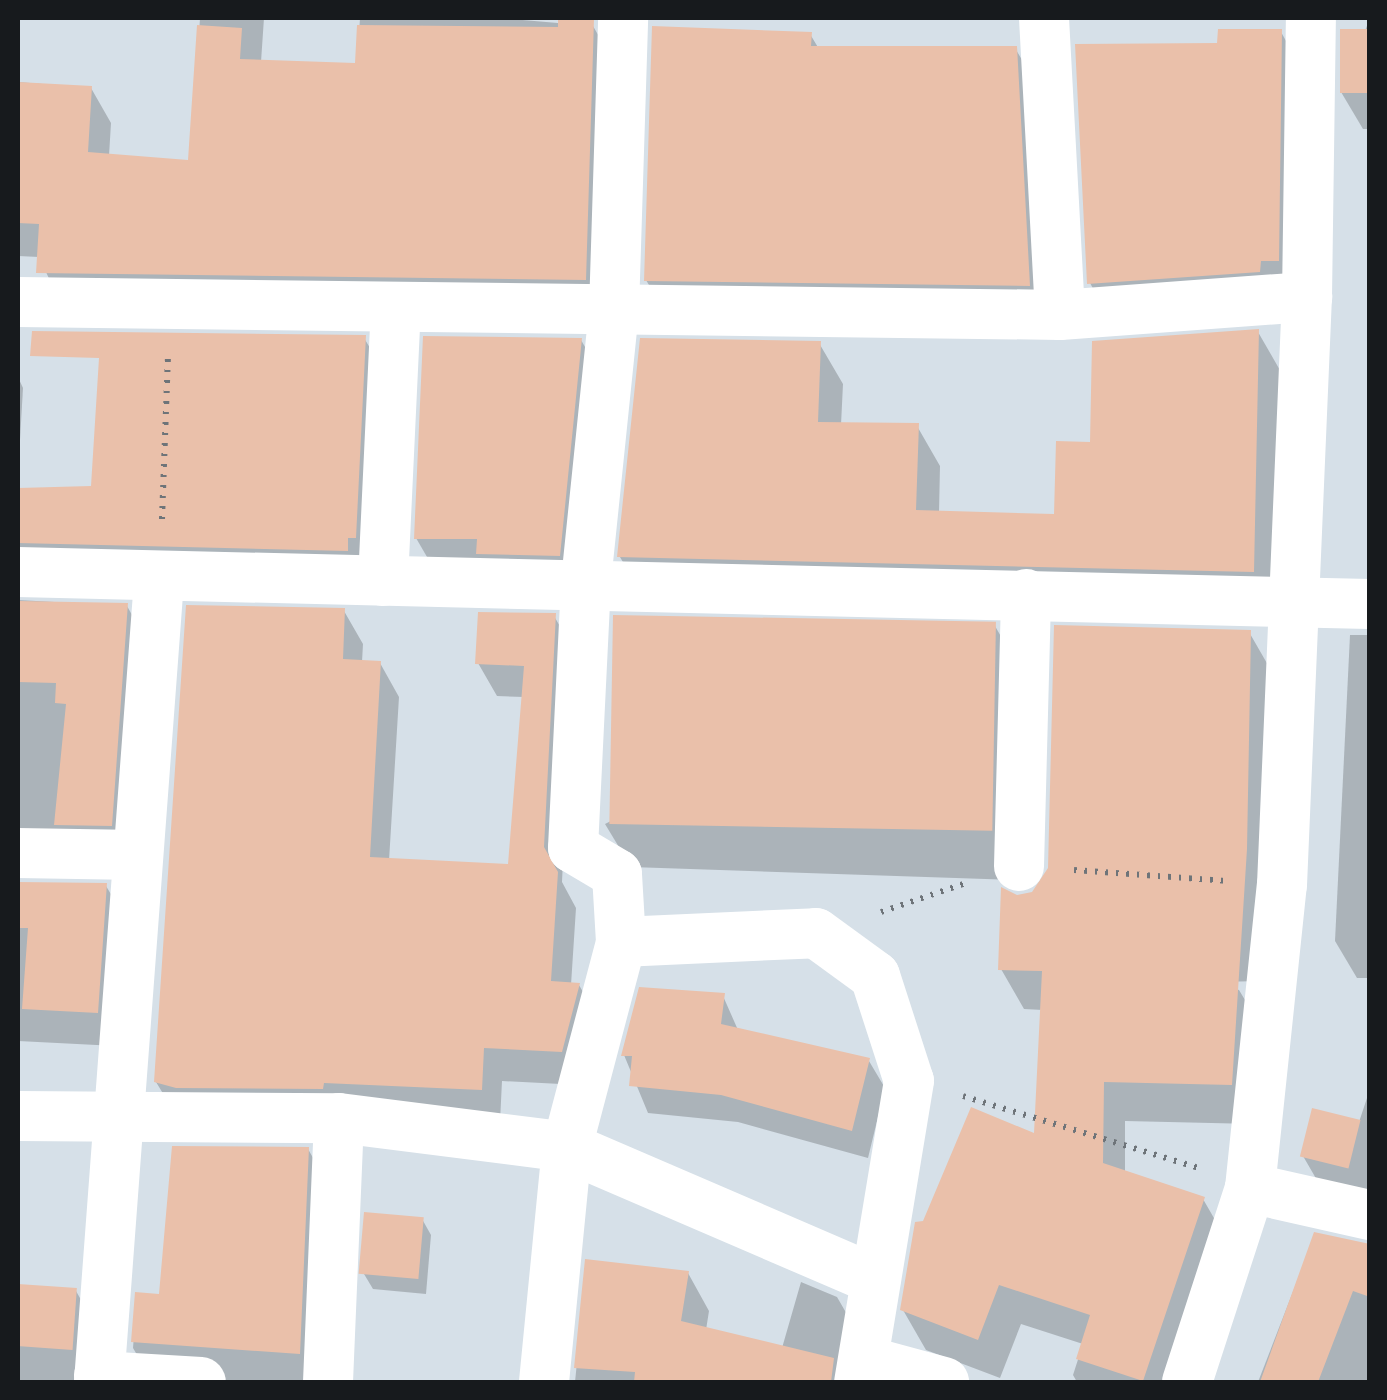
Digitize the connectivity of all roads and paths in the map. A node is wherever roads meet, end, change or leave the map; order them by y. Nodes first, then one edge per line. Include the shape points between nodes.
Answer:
1 (622, 18) edge
2 (1044, 18) edge
3 (1311, 18) edge
4 (1308, 296) junction
5 (171, 301) junction
6 (18, 302) edge
7 (396, 308) junction
8 (614, 310) junction
9 (1060, 315) junction
10 (18, 572) edge
11 (160, 580) junction
12 (383, 581) junction
13 (586, 581) junction
14 (1026, 594) junction
15 (1297, 602) junction
16 (1370, 604) edge
17 (18, 853) edge
18 (138, 856) junction
19 (1019, 866) dead end
20 (621, 942) junction
21 (908, 1081) junction
22 (18, 1116) edge
23 (339, 1118) junction
24 (117, 1122) junction
25 (566, 1147) junction
26 (1250, 1188) junction
27 (1370, 1215) edge
28 (876, 1280) junction
29 (862, 1372) edge
30 (99, 1379) edge
31 (201, 1382) edge
32 (328, 1382) edge
33 (544, 1382) edge
34 (944, 1382) edge
35 (1187, 1382) edge

1 - 8 street
2 - 9 street
3 - 4 street
4 - 9 street
4 - 15 street
5 - 6 street
5 - 7 street
5 - 11 path
7 - 8 street
7 - 12 street
8 - 9 street
8 - 13 street
10 - 11 street
11 - 12 street
11 - 18 street
12 - 13 street
13 - 14 street
13 - 20 street via 573,848 617,874
14 - 15 street
14 - 19 street
15 - 16 street
15 - 26 street via 1282,885
17 - 18 street
18 - 24 street
20 - 21 street via 816,933 875,976
20 - 25 street
21 - 26 path via 1146,1147
21 - 28 street
22 - 24 street
23 - 24 street
23 - 25 street
23 - 32 street
24 - 30 street
25 - 28 street
25 - 33 street
26 - 27 street
26 - 35 street
28 - 29 street
29 - 34 street
30 - 31 street

